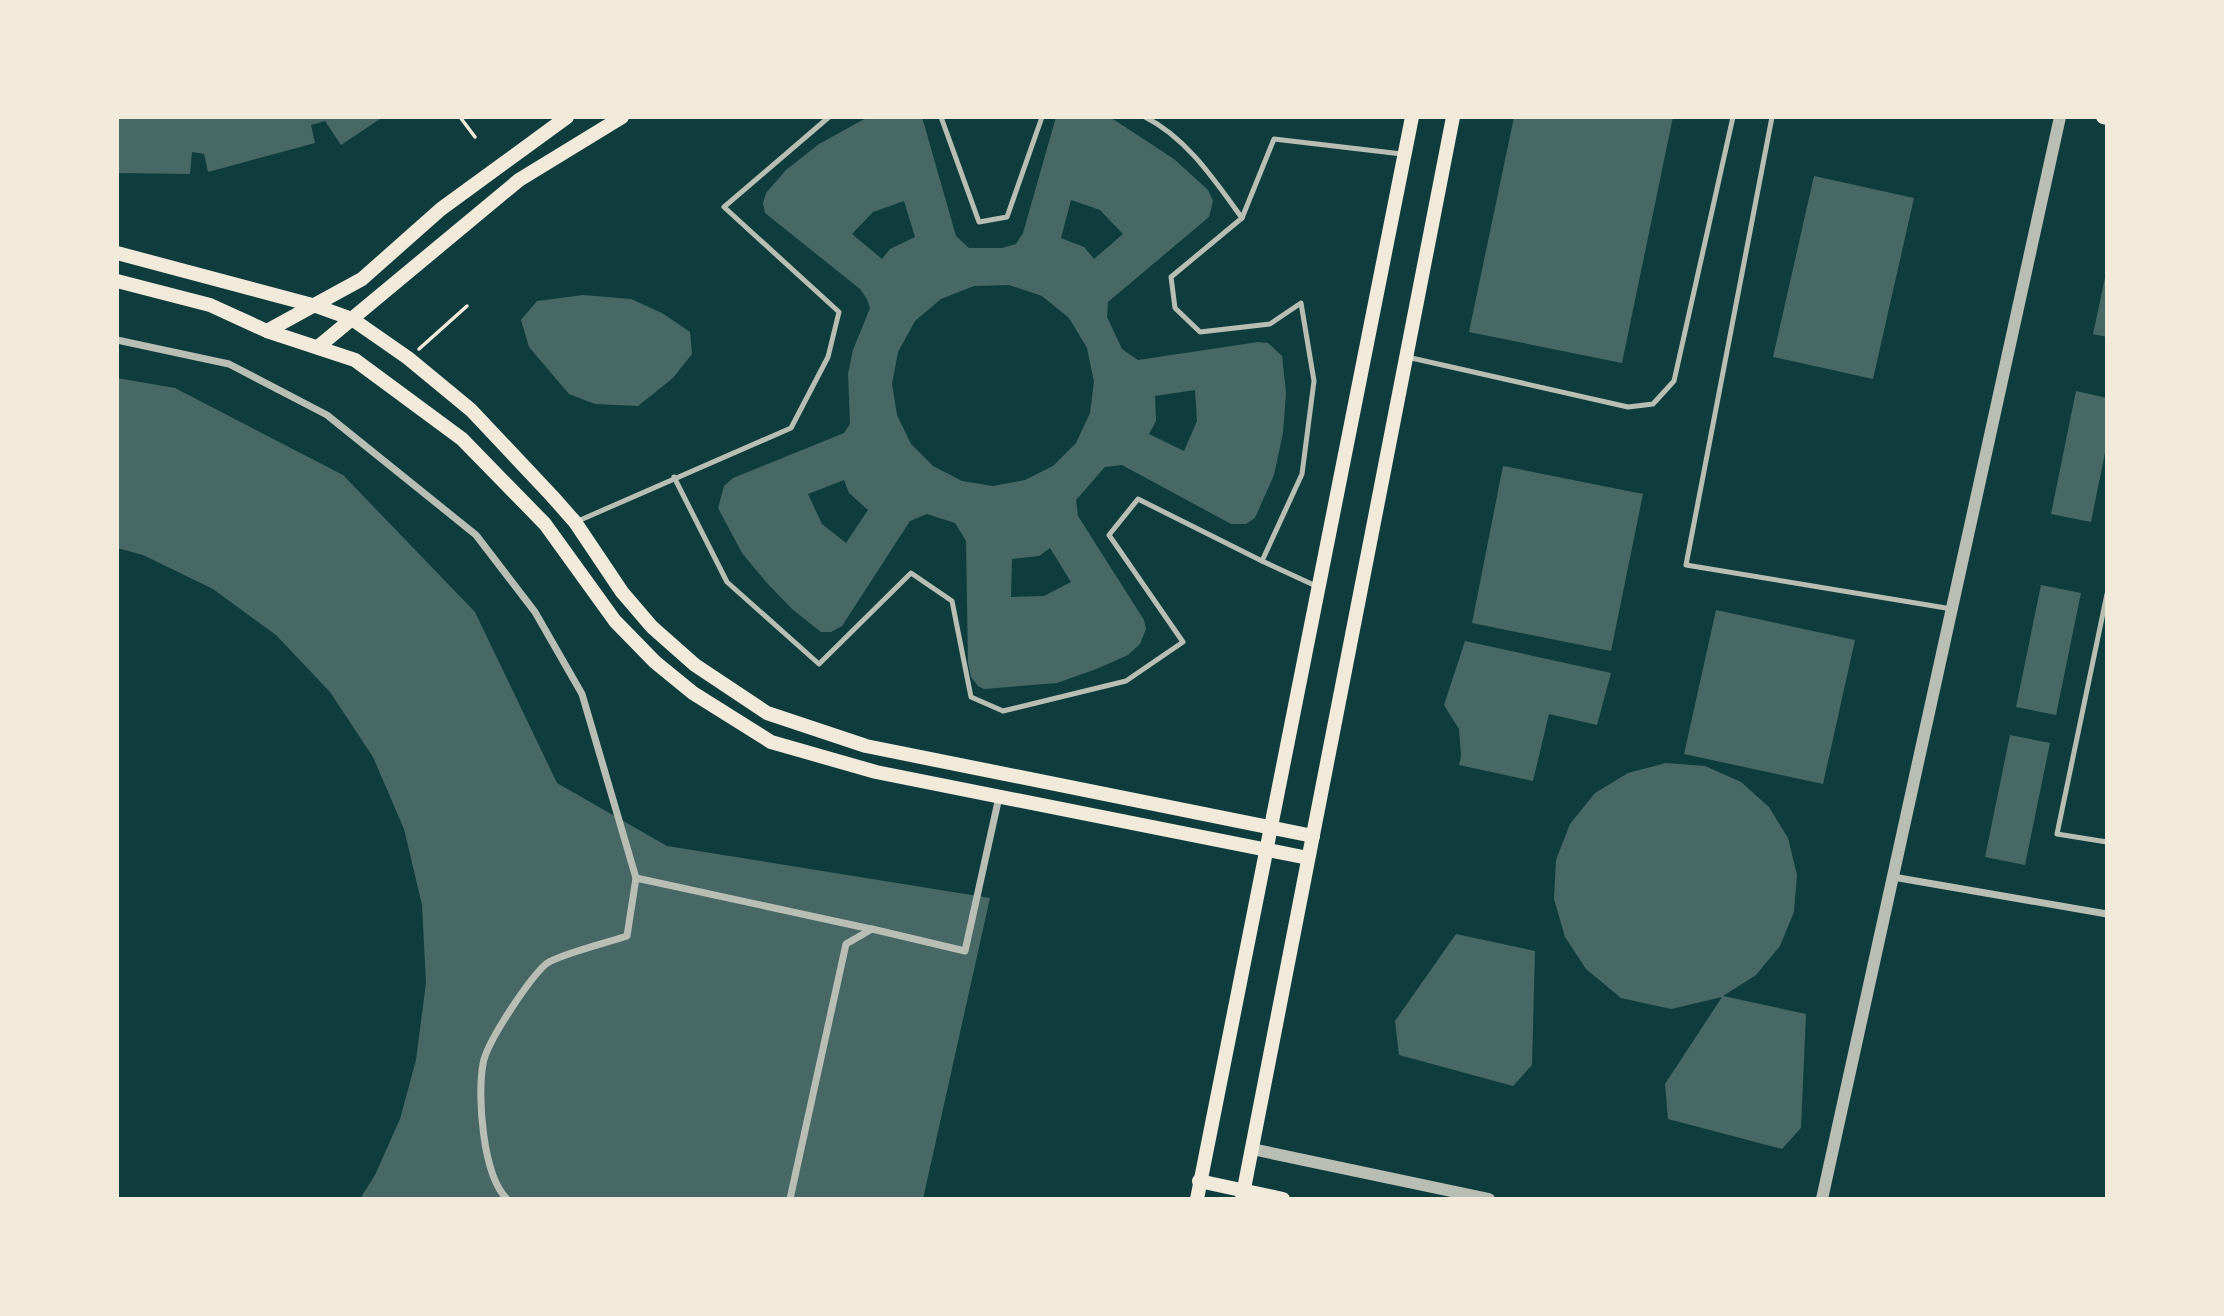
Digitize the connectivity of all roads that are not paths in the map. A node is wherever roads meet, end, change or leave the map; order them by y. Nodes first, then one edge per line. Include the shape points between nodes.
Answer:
1 (567, 117) edge
2 (622, 117) edge
3 (829, 117) edge
4 (941, 117) edge
5 (1042, 117) edge
6 (1145, 117) edge
7 (1412, 117) edge
8 (1453, 117) edge
9 (1733, 117) edge
10 (1772, 117) edge
11 (2060, 117) edge
12 (1405, 155) junction
13 (1242, 218) junction
14 (117, 253) edge
15 (117, 281) edge
16 (316, 306) junction
17 (352, 319) junction
18 (267, 331) junction
19 (117, 340) edge
20 (318, 347) junction
21 (1407, 357) junction
22 (674, 477) junction
23 (575, 523) junction
24 (1262, 561) junction
25 (1319, 587) junction
26 (2107, 594) edge
27 (1952, 609) junction
28 (999, 797) junction
29 (1272, 828) junction
30 (1313, 836) junction
31 (2107, 842) edge
32 (1267, 851) junction
33 (1308, 858) junction
34 (1893, 877) junction
35 (636, 878) junction
36 (2107, 914) edge
37 (872, 929) junction
38 (1252, 1149) junction
39 (1199, 1181) junction
40 (1243, 1195) edge
41 (507, 1199) edge
42 (790, 1199) edge
43 (1197, 1199) edge
44 (1283, 1199) edge
45 (1489, 1199) edge
46 (1822, 1199) edge

1 - 16 main road via 441,209 362,279
2 - 17 main road via 519,180
3 - 22 lane via 724,206 839,312 828,357 791,428
4 - 5 lane via 979,222 1007,217
6 - 13 lane via 1163,126 1206,170
7 - 12 main road
8 - 21 main road
9 - 21 lane via 1674,381 1653,404 1628,408
10 - 27 lane via 1686,565
11 - 27 street
12 - 13 lane via 1274,139
12 - 25 main road
13 - 24 lane via 1171,278 1175,308 1200,331 1270,324 1301,303 1314,381 1302,474
14 - 16 main road
15 - 18 main road via 210,305
16 - 17 main road
16 - 18 main road
17 - 20 main road
17 - 23 main road via 471,410
18 - 20 main road
19 - 35 street via 229,364 327,415 476,535 535,612 582,694
20 - 28 main road via 355,360 462,439 545,524 615,621 654,662 693,693 771,742 876,772
21 - 30 main road
22 - 23 lane
22 - 24 lane via 727,582 819,664 911,573 952,601 971,697 1003,711 1126,681 1183,642 1109,535 1139,499
23 - 29 main road via 652,627 695,665 768,713 866,746
24 - 25 lane
25 - 29 main road
26 - 31 lane via 2057,834
27 - 34 street
28 - 32 main road
28 - 37 street via 965,951
29 - 30 main road
29 - 32 main road
30 - 33 main road
32 - 33 main road
32 - 39 main road
33 - 38 main road
34 - 36 street
34 - 46 street
35 - 37 street
35 - 41 street via 627,936 547,963 511,1009 483,1062 483,1129 498,1190
37 - 42 street via 846,944
38 - 40 main road
38 - 45 street
39 - 40 main road
39 - 43 main road
40 - 44 main road

